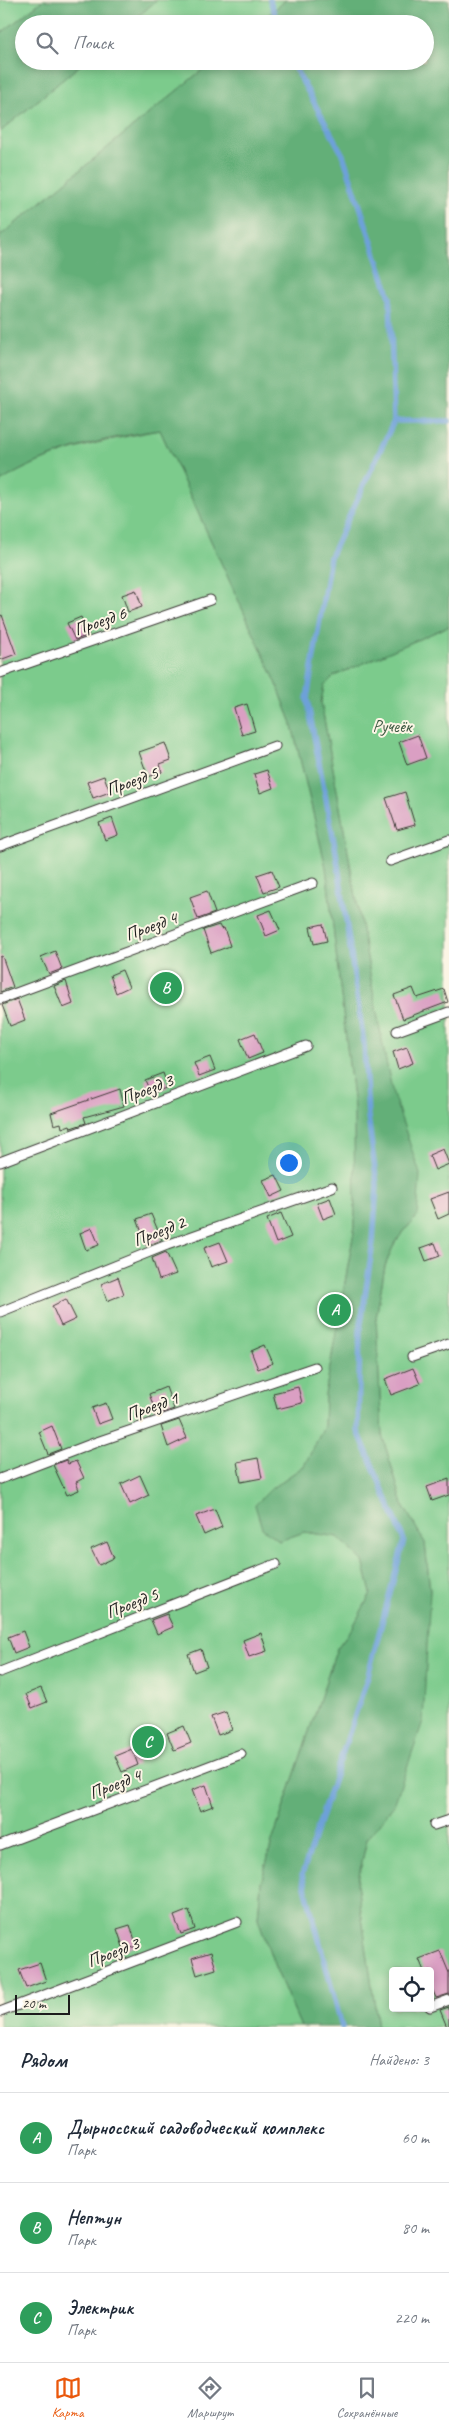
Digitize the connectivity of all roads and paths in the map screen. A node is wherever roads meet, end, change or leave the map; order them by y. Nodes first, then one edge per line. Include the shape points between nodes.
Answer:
1 (210, 600) dead end
2 (0, 673) edge
3 (276, 746) dead end
4 (449, 840) edge
5 (0, 846) edge
6 (390, 861) dead end
7 (313, 883) dead end
8 (0, 999) edge
9 (449, 1012) edge
10 (397, 1031) dead end
11 (306, 1046) dead end
12 (0, 1162) edge
13 (332, 1187) dead end
14 (0, 1312) edge
15 (449, 1344) edge
16 (412, 1357) dead end
17 (315, 1367) dead end
18 (0, 1479) edge
19 (276, 1564) dead end
20 (0, 1672) edge
21 (241, 1754) dead end
22 (449, 1820) edge
23 (434, 1826) dead end
24 (0, 1845) edge
25 (237, 1922) dead end
26 (449, 2000) edge
27 (434, 2005) edge
28 (0, 2012) edge

1 - 2 lane, Проезд 6
3 - 5 lane, Проезд 5
4 - 6 lane
7 - 8 lane, Проезд 4
9 - 10 lane
11 - 12 lane, Проезд 3
13 - 14 lane, Проезд 2 via 167,1245
15 - 16 lane
17 - 18 lane, Проезд 1
19 - 20 lane, Проезд 5
21 - 24 lane, Проезд 4
22 - 23 lane
25 - 28 lane, Проезд 3
26 - 27 lane

